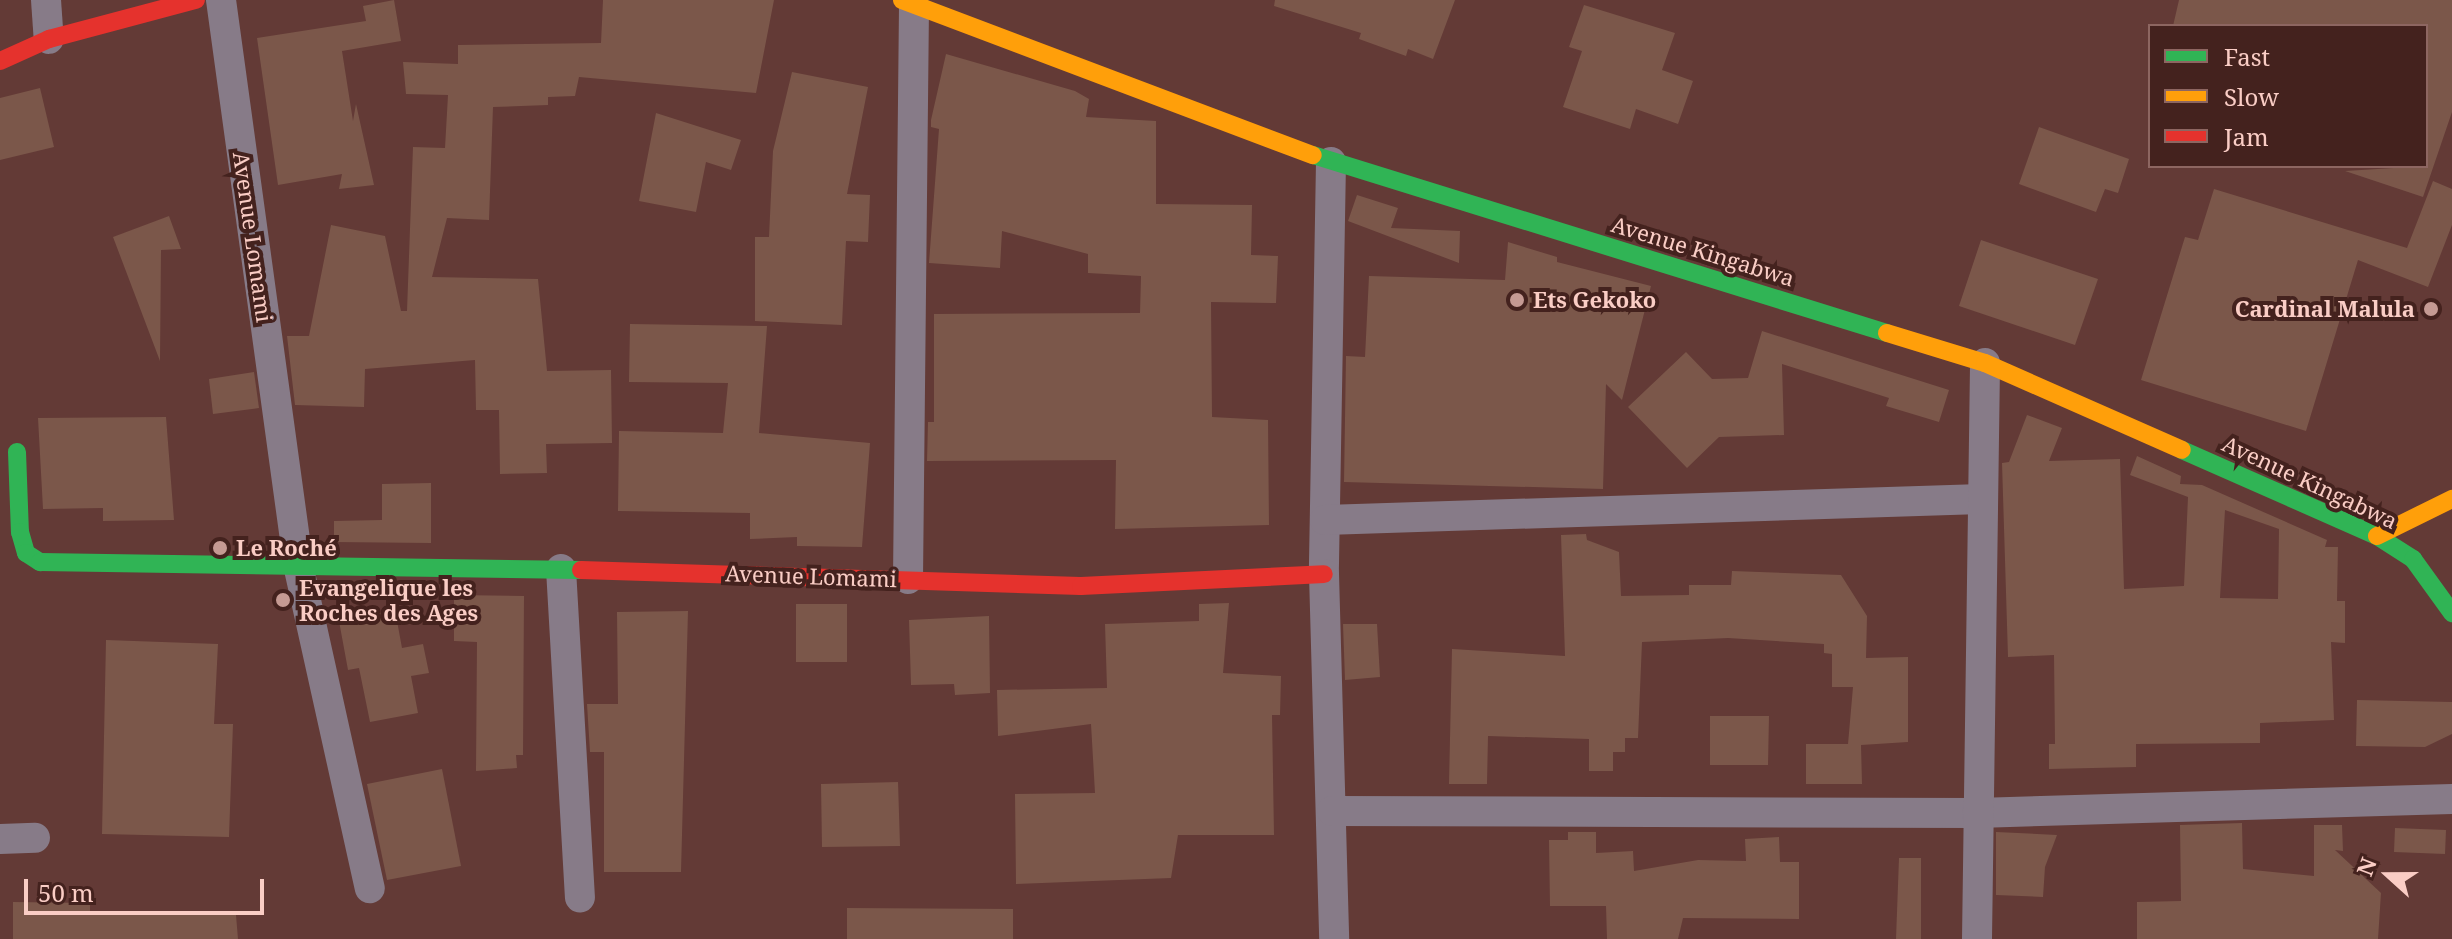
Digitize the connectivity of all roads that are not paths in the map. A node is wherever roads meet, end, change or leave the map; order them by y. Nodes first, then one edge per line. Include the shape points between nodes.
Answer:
1 (46, 0) edge
2 (196, 0) edge
3 (221, 0) edge
4 (908, 2) edge
5 (49, 39) junction
6 (0, 61) edge
7 (1331, 162) junction
8 (1985, 363) junction
9 (17, 452) dead end
10 (1982, 499) junction
11 (2452, 499) edge
12 (1325, 520) junction
13 (2377, 536) junction
14 (299, 569) junction
15 (561, 569) junction
16 (1324, 574) junction
17 (908, 579) junction
18 (2452, 613) edge
19 (2452, 799) edge
20 (1332, 811) junction
21 (1977, 813) junction
22 (35, 838) dead end
23 (0, 839) edge
24 (370, 888) dead end
25 (580, 897) dead end
26 (1334, 939) edge
27 (1977, 939) edge

1 - 5 street
2 - 5 street
3 - 14 street, Avenue Lomami
4 - 7 street, Avenue Kingabwa
4 - 17 street
5 - 6 street
7 - 8 street, Avenue Kingabwa
7 - 12 street
8 - 10 street
8 - 13 street, Avenue Kingabwa
9 - 14 street, Avenue Lomami via 20,532 26,553 40,562
10 - 12 street
10 - 21 street
11 - 13 street
12 - 16 street
13 - 18 street, Avenue Kingabwa via 2413,559
14 - 15 street, Avenue Lomami
14 - 24 street, Avenue Lomami
15 - 17 street, Avenue Lomami
15 - 25 street
16 - 17 street, Avenue Lomami via 1081,586
16 - 20 street
19 - 21 street
20 - 21 street
20 - 26 street
21 - 27 street
22 - 23 street

